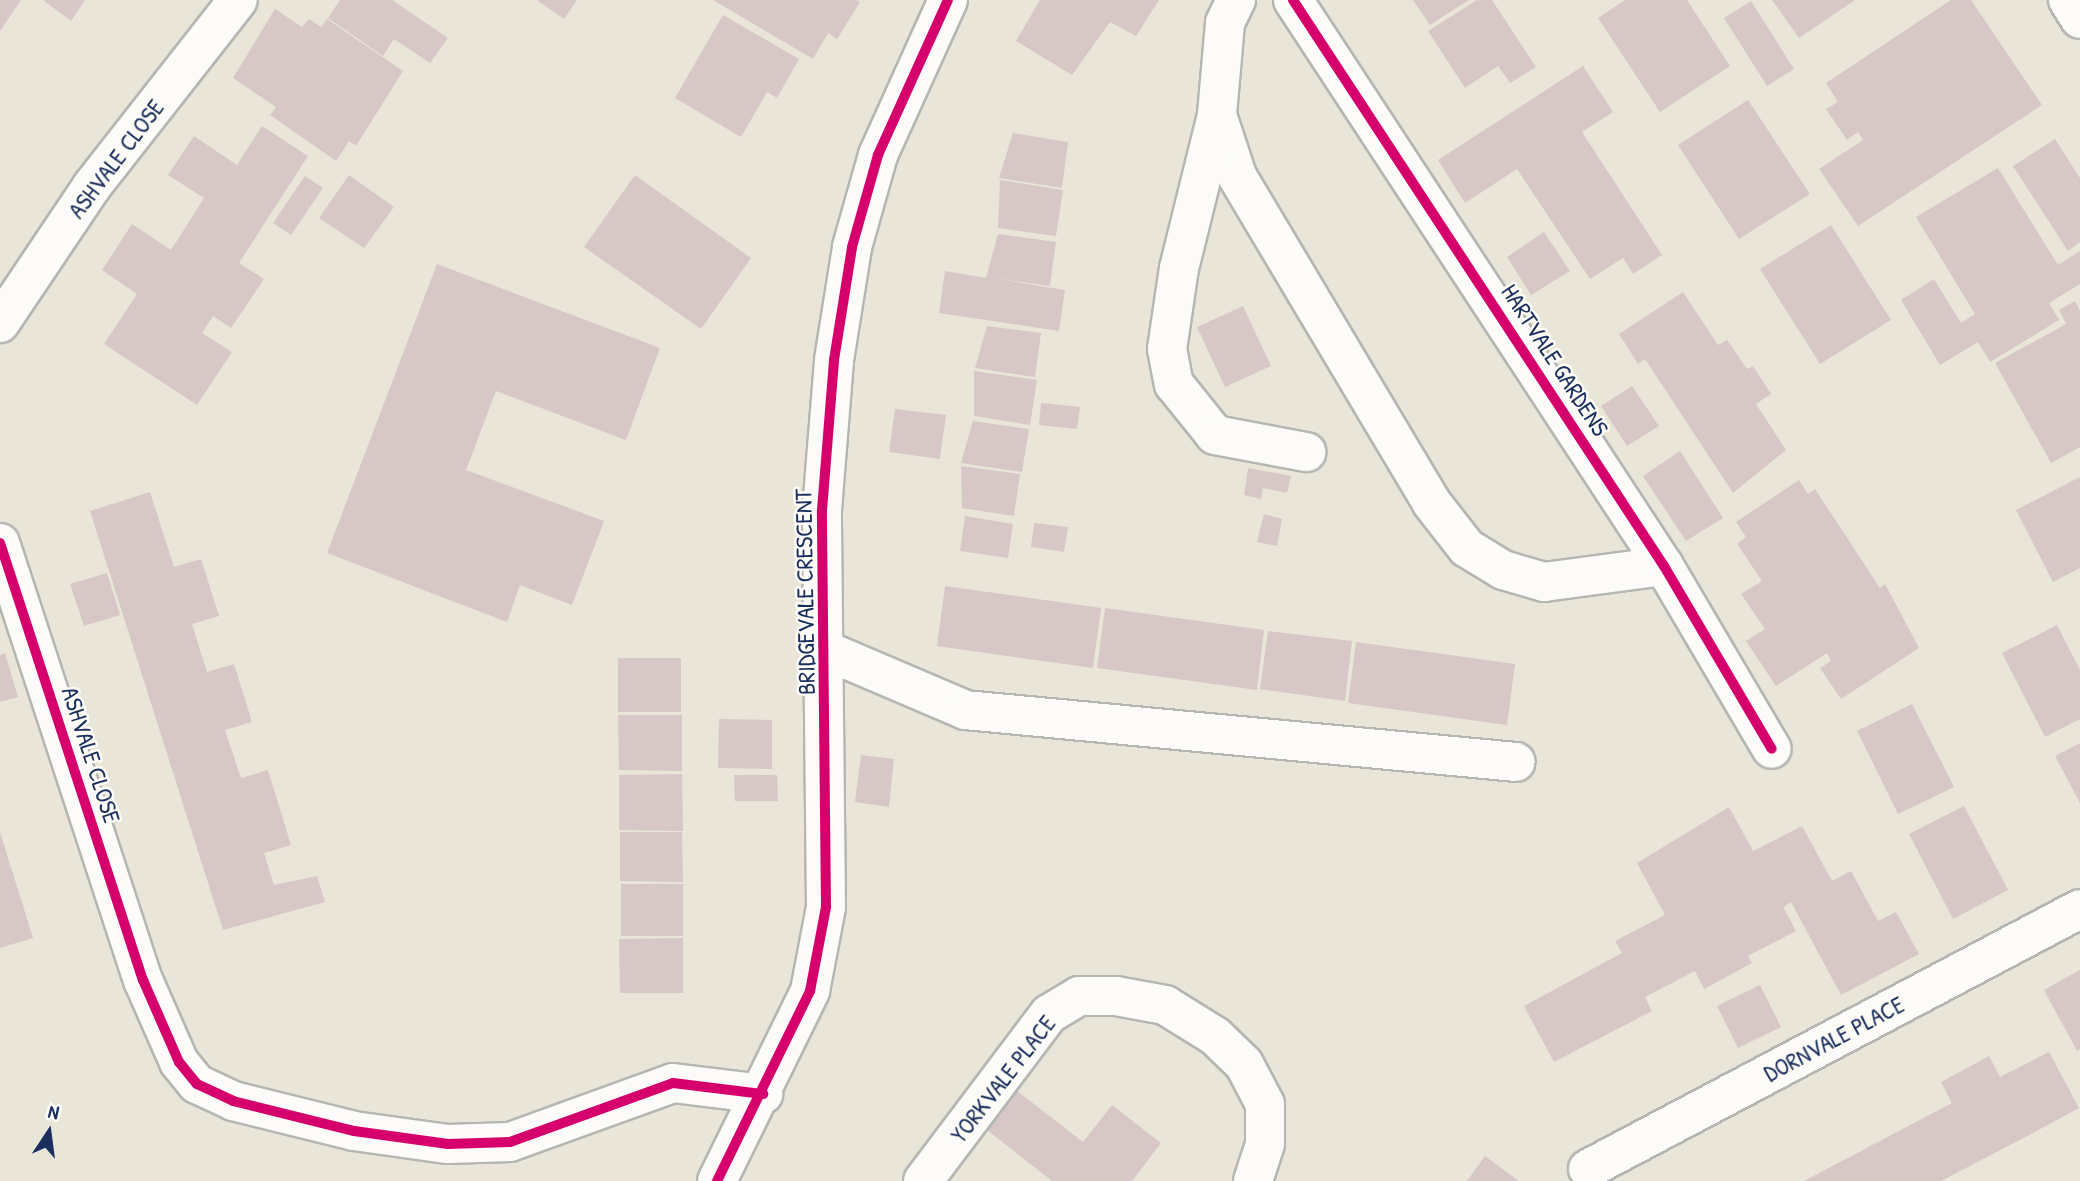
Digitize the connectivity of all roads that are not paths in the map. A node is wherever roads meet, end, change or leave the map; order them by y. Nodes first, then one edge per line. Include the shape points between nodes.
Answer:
1 (238, 0) edge
2 (948, 0) edge
3 (1236, 0) edge
4 (1293, 0) edge
5 (2068, 0) edge
6 (2080, 19) edge
7 (1217, 115) junction
8 (0, 323) edge
9 (1306, 452) dead end
10 (0, 543) edge
11 (1664, 566) junction
12 (827, 651) junction
13 (1772, 749) dead end
14 (1516, 762) dead end
15 (2080, 909) edge
16 (763, 1094) junction
17 (1588, 1169) dead end
18 (717, 1181) edge
19 (923, 1181) edge
20 (1253, 1181) edge

1 - 8 street, ASHVALE CLOSE via 92,186
2 - 12 street, BRIDGEVALE CRESCENT via 878,155 852,247 834,360 822,510
3 - 7 street via 1225,23
4 - 11 street, HARTVALE GARDENS
5 - 6 street
7 - 9 street via 1179,268 1167,349 1174,384 1215,435
7 - 11 street via 1237,176 1431,502 1467,548 1503,570 1544,582
10 - 16 street, ASHVALE CLOSE via 142,980 179,1062 197,1084 233,1101 354,1131 448,1144 510,1142 673,1083
11 - 13 street, HARTVALE GARDENS
12 - 14 street via 965,710
12 - 16 street, BRIDGEVALE CRESCENT via 826,907 810,991
15 - 17 street, DORNVALE PLACE
16 - 18 street, BRIDGEVALE CRESCENT
19 - 20 street, YORKVALE PLACE via 1049,1014 1079,996 1165,1006 1215,1036 1244,1064 1265,1104 1265,1144

